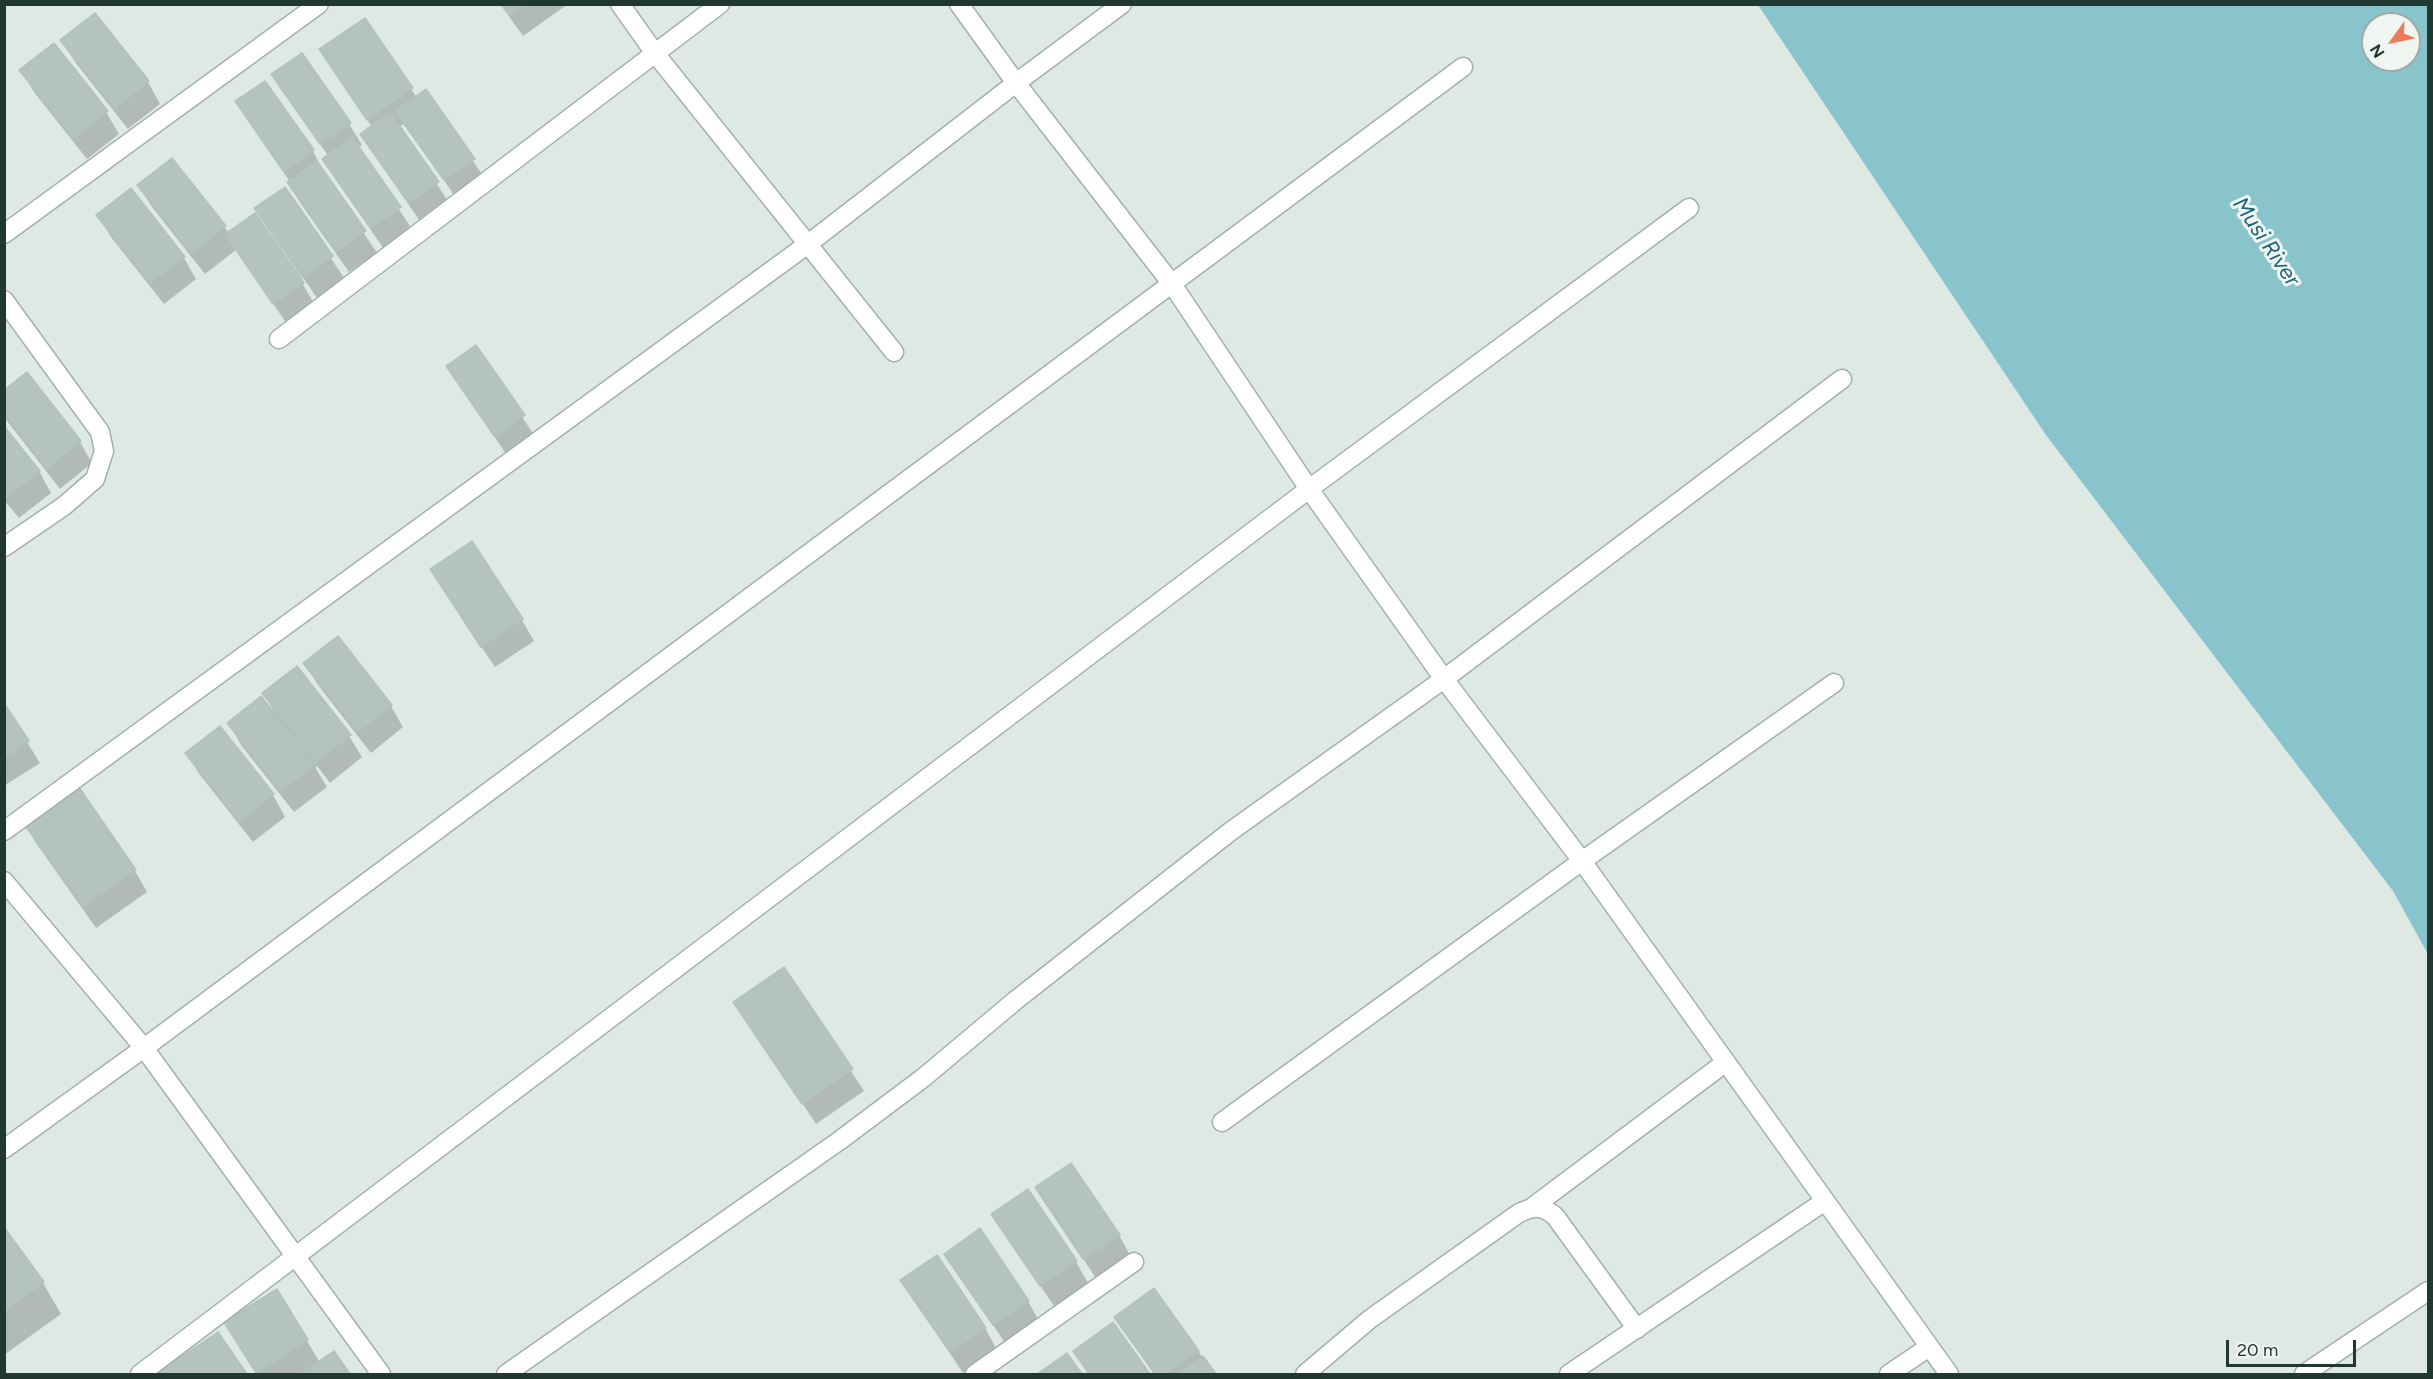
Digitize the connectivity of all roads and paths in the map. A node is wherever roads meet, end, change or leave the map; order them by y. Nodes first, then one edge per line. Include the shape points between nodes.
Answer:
1 (319, 4) edge
2 (620, 4) edge
3 (720, 4) edge
4 (959, 4) edge
5 (1122, 4) edge
6 (654, 52) junction
7 (1464, 67) dead end
8 (1016, 83) junction
9 (1689, 208) dead end
10 (4, 234) edge
11 (808, 244) junction
12 (1172, 284) junction
13 (4, 300) edge
14 (279, 339) dead end
15 (894, 352) dead end
16 (1842, 379) dead end
17 (1309, 489) junction
18 (4, 547) edge
19 (1444, 679) junction
20 (1834, 683) dead end
21 (4, 831) edge
22 (1582, 861) junction
23 (4, 881) edge
24 (144, 1048) junction
25 (1726, 1062) junction
26 (1222, 1122) dead end
27 (4, 1149) edge
28 (1825, 1201) junction
29 (1534, 1206) junction
30 (294, 1256) junction
31 (1134, 1262) dead end
32 (2428, 1291) edge
33 (1636, 1329) junction
34 (1929, 1347) junction
35 (140, 1374) edge
36 (381, 1374) edge
37 (506, 1374) edge
38 (975, 1374) edge
39 (1305, 1374) edge
40 (1569, 1374) edge
41 (1889, 1374) edge
42 (1949, 1374) edge
43 (2304, 1374) edge

1 - 10 street
2 - 6 street
3 - 6 street
4 - 8 street
5 - 8 street
6 - 11 street
6 - 14 street
7 - 12 street
8 - 11 street
8 - 12 street
9 - 17 street
11 - 15 street
11 - 21 street
12 - 17 street
12 - 24 street
13 - 18 street via 100,432 104,452 95,478 64,506
16 - 19 street
17 - 19 street
17 - 30 street
19 - 22 street
19 - 37 street via 1231,831 839,1141
20 - 22 street
22 - 25 street
22 - 26 street
23 - 24 street
24 - 27 street
24 - 30 street
25 - 28 street
25 - 29 street
28 - 33 street
28 - 34 street
29 - 33 street via 1555,1216
29 - 39 street via 1370,1319
30 - 35 street
30 - 36 street
31 - 38 street
32 - 43 street
33 - 40 street
34 - 41 street
34 - 42 street

